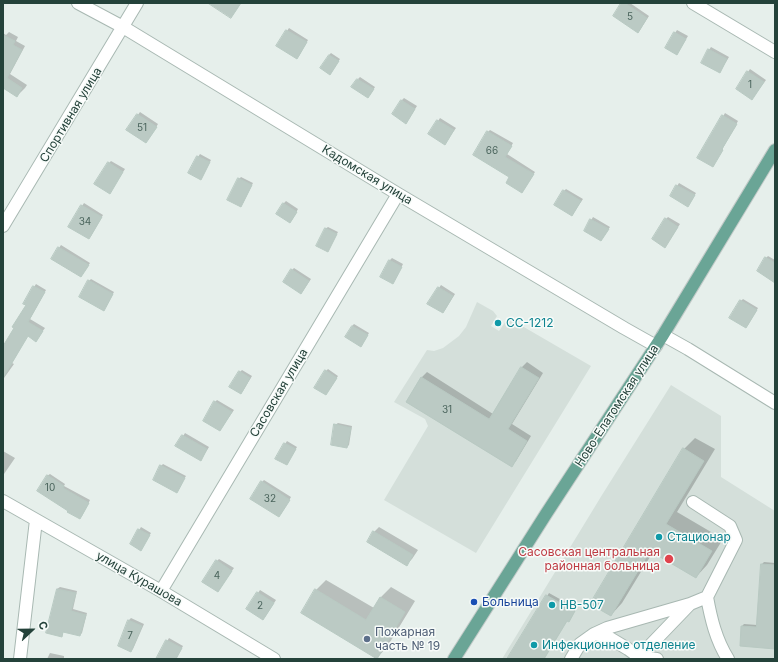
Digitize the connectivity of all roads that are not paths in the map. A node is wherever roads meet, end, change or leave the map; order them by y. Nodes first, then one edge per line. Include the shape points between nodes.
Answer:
1 (78, 3) edge
2 (138, 3) edge
3 (693, 3) edge
4 (124, 28) junction
5 (775, 52) edge
6 (775, 150) edge
7 (398, 194) junction
8 (3, 226) edge
9 (663, 335) junction
10 (656, 346) junction
11 (775, 403) edge
12 (3, 501) edge
13 (693, 502) dead end
14 (36, 520) junction
15 (161, 591) junction
16 (707, 597) junction
17 (690, 604) junction
18 (594, 634) junction
19 (638, 658) edge
20 (20, 659) edge
21 (274, 659) edge
22 (454, 659) edge
23 (571, 659) edge
24 (656, 659) edge
25 (728, 659) edge

1 - 4 street, Кадомская улица
2 - 4 street, Спортивная улица
3 - 5 street
4 - 7 street, Кадомская улица
4 - 8 street, Спортивная улица
6 - 9 main road, Ново-Елатомская улица
7 - 10 street, Кадомская улица
7 - 15 street, Сасовская улица
9 - 10 main road, Ново-Елатомская улица
9 - 11 street
10 - 22 main road, Ново-Елатомская улица
12 - 14 street, улица Курашова
13 - 16 street via 730,526 736,540
14 - 15 street, улица Курашова
14 - 20 street
15 - 21 street, улица Курашова
16 - 17 street
16 - 25 street via 716,633
17 - 18 street
17 - 19 street
18 - 19 street via 608,637
18 - 23 street via 580,644
19 - 24 street

